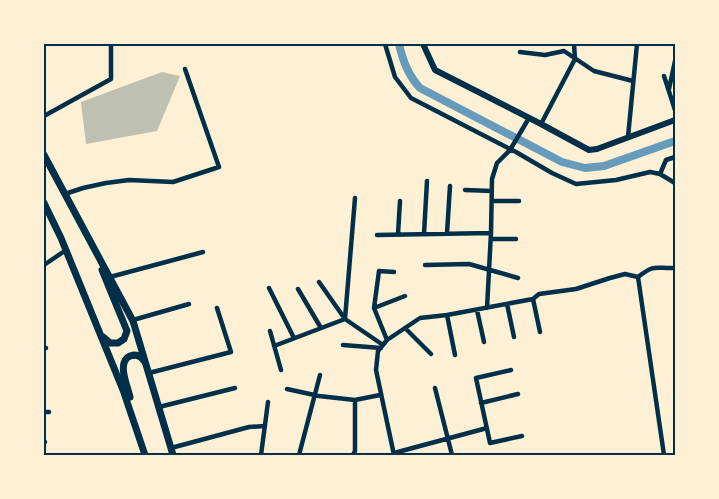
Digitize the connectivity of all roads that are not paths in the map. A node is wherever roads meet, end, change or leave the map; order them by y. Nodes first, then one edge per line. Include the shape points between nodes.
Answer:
1 (111, 44) edge
2 (385, 44) edge
3 (423, 44) edge
4 (574, 44) edge
5 (637, 44) edge
6 (520, 52) dead end
7 (576, 58) junction
8 (675, 61) edge
9 (185, 69) dead end
10 (664, 76) dead end
11 (633, 81) junction
12 (669, 91) junction
13 (675, 110) edge
14 (44, 116) edge
15 (529, 118) junction
16 (675, 120) edge
17 (542, 124) junction
18 (628, 137) junction
19 (510, 150) junction
20 (44, 155) edge
21 (675, 157) edge
22 (660, 174) junction
23 (427, 181) dead end
24 (675, 183) edge
25 (450, 186) dead end
26 (465, 190) dead end
27 (492, 191) junction
28 (65, 194) junction
29 (355, 198) dead end
30 (400, 201) dead end
31 (492, 201) junction
32 (518, 201) dead end
33 (44, 203) edge
34 (84, 230) junction
35 (491, 233) junction
36 (398, 234) junction
37 (424, 234) junction
38 (447, 234) junction
39 (378, 235) dead end
40 (491, 239) junction
41 (516, 239) dead end
42 (66, 250) junction
43 (202, 252) dead end
44 (425, 264) dead end
45 (44, 265) edge
46 (490, 270) junction
47 (675, 270) edge
48 (394, 272) dead end
49 (110, 277) junction
50 (638, 277) junction
51 (518, 278) dead end
52 (319, 282) dead end
53 (269, 288) dead end
54 (298, 289) dead end
55 (405, 296) dead end
56 (533, 299) junction
57 (188, 304) dead end
58 (507, 304) junction
59 (217, 308) dead end
60 (374, 308) junction
61 (487, 308) junction
62 (477, 310) junction
63 (447, 315) junction
64 (345, 319) junction
65 (132, 320) junction
66 (321, 328) junction
67 (405, 328) junction
68 (99, 330) junction
69 (270, 331) dead end
70 (540, 332) dead end
71 (514, 337) dead end
72 (294, 338) junction
73 (387, 340) junction
74 (484, 342) dead end
75 (343, 345) dead end
76 (274, 346) junction
77 (382, 346) junction
78 (431, 354) dead end
79 (454, 355) dead end
80 (148, 369) junction
81 (280, 370) dead end
82 (511, 370) dead end
83 (320, 375) dead end
84 (235, 388) dead end
85 (435, 388) dead end
86 (287, 389) dead end
87 (518, 394) dead end
88 (380, 395) junction
89 (315, 396) junction
90 (355, 400) junction
91 (268, 402) dead end
92 (482, 403) junction
93 (159, 407) junction
94 (265, 426) junction
95 (487, 428) junction
96 (522, 436) dead end
97 (447, 438) junction
98 (142, 443) junction
99 (172, 452) edge
100 (394, 454) edge
101 (145, 455) edge
102 (261, 455) edge
103 (299, 455) edge
104 (353, 455) edge
105 (452, 455) edge
106 (664, 455) edge

1 - 14 street via 110,79
2 - 19 street via 395,77 411,98
3 - 15 main road via 435,70
4 - 7 street
5 - 11 street
6 - 7 street via 545,54 564,51
7 - 11 street via 594,70
7 - 17 street
8 - 12 street
9 - 28 street via 219,167 173,182 129,180
10 - 12 street
11 - 18 street
12 - 13 street
15 - 17 main road
15 - 19 street
16 - 18 main road
17 - 18 main road via 589,150
19 - 22 street via 576,184 650,172
19 - 27 street via 497,163
20 - 28 highway
21 - 22 street via 666,160
22 - 24 street
23 - 37 street
25 - 38 street
26 - 27 street
27 - 31 street
28 - 34 highway
29 - 64 street
30 - 36 street
31 - 32 street
31 - 35 street
33 - 42 highway
34 - 49 highway
34 - 68 highway via 127,334 122,342 114,344 106,340
35 - 38 street
35 - 40 street
36 - 37 street
36 - 39 street
37 - 38 street
40 - 41 street
40 - 46 street
42 - 45 street
42 - 68 highway
43 - 49 street
44 - 46 street via 469,264
46 - 51 street
46 - 61 street
47 - 50 street via 658,266
48 - 60 street via 379,271
49 - 65 highway
50 - 56 street via 625,274 540,294
50 - 106 street
52 - 64 street
53 - 72 street
54 - 66 street
55 - 60 street
56 - 58 street
56 - 70 street
57 - 65 street
58 - 61 street
58 - 71 street
59 - 80 street via 230,352
60 - 73 street
61 - 62 street
62 - 63 street
62 - 74 street
63 - 67 street via 420,318
63 - 79 street
64 - 66 street
64 - 77 street
65 - 80 highway
66 - 72 street
67 - 73 street
67 - 78 street
68 - 98 highway
69 - 76 street
72 - 76 street
73 - 77 street
75 - 77 street
76 - 81 street
77 - 88 street via 378,351 376,370
80 - 93 highway
80 - 98 highway via 142,358 135,355 126,359 123,366
82 - 92 street via 476,378
83 - 89 street
84 - 93 street
85 - 97 street
86 - 89 street
87 - 92 street
88 - 90 street
88 - 100 street
89 - 90 street
89 - 103 street
90 - 104 street
91 - 94 street
92 - 95 street
93 - 99 highway
94 - 99 street via 250,427
94 - 102 street
95 - 96 street via 490,443
95 - 97 street
97 - 100 street
97 - 105 street
98 - 101 highway

